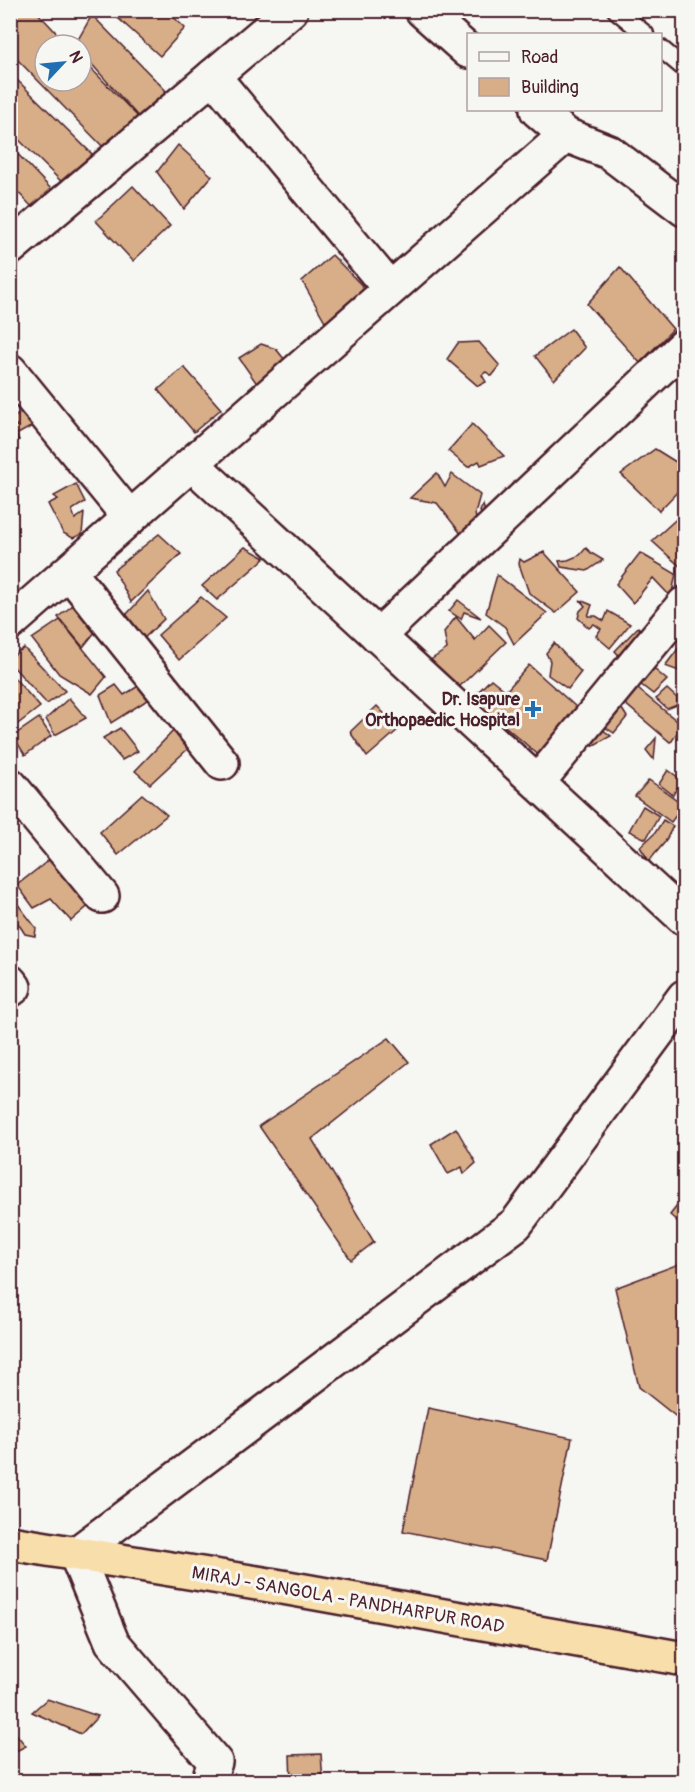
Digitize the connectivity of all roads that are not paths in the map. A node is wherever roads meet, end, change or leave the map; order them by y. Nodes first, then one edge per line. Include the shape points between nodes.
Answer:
1 (291, 10) edge
2 (422, 10) edge
3 (616, 10) edge
4 (644, 33) edge
5 (467, 50) edge
6 (662, 50) edge
7 (684, 68) edge
8 (213, 76) junction
9 (538, 111) edge
10 (566, 135) junction
11 (684, 209) edge
12 (10, 248) edge
13 (390, 289) junction
14 (684, 346) edge
15 (10, 371) edge
16 (192, 464) junction
17 (130, 518) junction
18 (69, 572) junction
19 (684, 604) edge
20 (10, 623) edge
21 (378, 636) junction
22 (222, 763) dead end
23 (538, 782) junction
24 (10, 784) edge
25 (102, 896) dead end
26 (684, 918) edge
27 (10, 982) edge
28 (10, 990) edge
29 (684, 997) edge
30 (10, 1543) edge
31 (76, 1554) junction
32 (684, 1659) edge
33 (207, 1782) edge

1 - 8 street
2 - 5 street
3 - 4 lane
6 - 7 lane
8 - 12 street
8 - 13 street
9 - 10 street
10 - 11 street via 609,152
10 - 13 street
13 - 16 street
14 - 21 street
15 - 17 street
16 - 17 street
16 - 21 street
17 - 18 street
18 - 20 street
18 - 22 street
19 - 23 street
21 - 23 street
23 - 26 street
24 - 25 street
27 - 28 street via 14,987
29 - 31 street via 516,1224
30 - 31 highway, MIRAJ - SANGOLA - PANDHARPUR ROAD
31 - 32 highway, MIRAJ - SANGOLA - PANDHARPUR ROAD
31 - 33 street via 112,1642 215,1762

